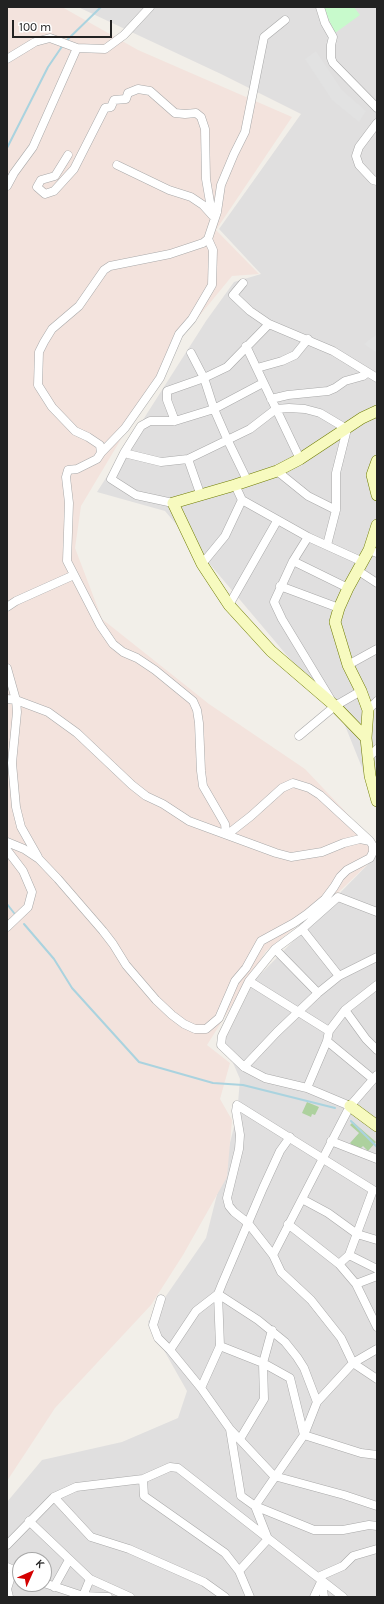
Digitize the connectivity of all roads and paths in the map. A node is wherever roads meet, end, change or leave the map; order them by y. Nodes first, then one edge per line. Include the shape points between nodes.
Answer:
1 (150, 7) edge
2 (320, 7) edge
3 (285, 20) dead end
4 (77, 48) junction
5 (7, 60) edge
6 (377, 108) edge
7 (377, 123) edge
8 (68, 155) dead end
9 (117, 165) dead end
10 (375, 181) edge
11 (7, 186) edge
12 (216, 216) junction
13 (208, 238) junction
14 (243, 283) dead end
15 (269, 324) junction
16 (308, 339) junction
17 (246, 346) junction
18 (191, 353) dead end
19 (257, 368) junction
20 (367, 373) junction
21 (204, 378) junction
22 (377, 378) edge
23 (263, 383) junction
24 (271, 398) junction
25 (214, 409) junction
26 (276, 409) junction
27 (377, 411) edge
28 (175, 421) junction
29 (347, 429) junction
30 (228, 441) junction
31 (101, 453) junction
32 (124, 453) junction
33 (188, 459) junction
34 (300, 459) junction
35 (377, 461) edge
36 (277, 471) junction
37 (247, 480) junction
38 (235, 485) junction
39 (377, 495) edge
40 (201, 496) junction
41 (242, 500) junction
42 (173, 503) junction
43 (336, 510) junction
44 (277, 521) junction
45 (377, 525) edge
46 (308, 537) junction
47 (327, 545) junction
48 (373, 552) edge
49 (293, 561) junction
50 (202, 564) junction
51 (359, 566) junction
52 (74, 576) junction
53 (377, 583) edge
54 (280, 586) junction
55 (348, 588) junction
56 (229, 605) junction
57 (7, 607) edge
58 (339, 608) junction
59 (377, 649) edge
60 (348, 665) junction
61 (7, 668) edge
62 (361, 691) junction
63 (7, 699) edge
64 (16, 700) junction
65 (377, 702) edge
66 (335, 706) junction
67 (368, 710) junction
68 (299, 736) dead end
69 (366, 738) junction
70 (373, 753) edge
71 (374, 779) edge
72 (377, 801) edge
73 (227, 834) junction
74 (370, 841) junction
75 (7, 842) edge
76 (24, 849) junction
77 (7, 850) edge
78 (13, 858) junction
79 (39, 859) junction
80 (377, 912) edge
81 (7, 927) edge
82 (302, 929) junction
83 (275, 949) junction
84 (377, 957) edge
85 (339, 976) junction
86 (249, 981) junction
87 (377, 985) edge
88 (318, 993) junction
89 (345, 1010) junction
90 (298, 1012) junction
91 (329, 1030) junction
92 (327, 1041) junction
93 (377, 1050) edge
94 (244, 1067) junction
95 (375, 1077) edge
96 (307, 1088) junction
97 (350, 1106) junction
98 (376, 1123) edge
99 (290, 1137) junction
100 (331, 1141) junction
101 (322, 1159) junction
102 (377, 1159) edge
103 (302, 1199) junction
104 (248, 1223) junction
105 (288, 1224) junction
106 (357, 1234) junction
107 (377, 1240) edge
108 (273, 1255) junction
109 (349, 1255) junction
110 (339, 1264) junction
111 (377, 1269) edge
112 (377, 1276) edge
113 (356, 1284) junction
114 (218, 1294) junction
115 (161, 1299) dead end
116 (377, 1327) edge
117 (272, 1330) junction
118 (220, 1346) junction
119 (377, 1349) edge
120 (170, 1350) junction
121 (263, 1363) junction
122 (353, 1363) junction
123 (377, 1379) edge
124 (201, 1388) junction
125 (317, 1402) junction
126 (230, 1429) junction
127 (304, 1435) junction
128 (240, 1439) junction
129 (377, 1455) edge
130 (274, 1476) junction
131 (143, 1479) junction
132 (54, 1497) junction
133 (255, 1506) junction
134 (377, 1506) edge
135 (29, 1521) junction
136 (377, 1526) edge
137 (268, 1539) junction
138 (7, 1545) edge
139 (377, 1549) edge
140 (68, 1560) junction
141 (239, 1571) junction
142 (12, 1573) edge
143 (320, 1578) junction
144 (90, 1579) junction
145 (54, 1586) joint
146 (83, 1596) junction
147 (9, 1597) edge
148 (108, 1597) edge
149 (130, 1597) edge
150 (225, 1597) edge
151 (250, 1597) edge
152 (314, 1597) edge
153 (324, 1597) edge
154 (343, 1597) edge

1 - 4 street via 124,35 105,50
2 - 6 street via 333,36 333,63
3 - 12 street via 264,37 245,132 221,185
4 - 5 street via 50,38 35,42
4 - 11 street via 33,147
7 - 10 street via 359,147 356,156 357,163
8 - 12 street via 55,176 41,180 37,187 45,194 54,190 74,169 105,108 111,107 114,100 126,99 128,93 138,89 150,91 176,113 196,113 201,117 205,129 206,179 211,208
9 - 12 street via 169,190 191,197
12 - 13 street
13 - 31 street via 213,250 212,285 192,319 179,334 160,378 125,428
13 - 31 street via 203,243 170,254 115,265 104,270 79,306 52,329 39,352 38,385 52,407 75,432 100,445
14 - 15 street via 232,295
15 - 16 street
15 - 17 street
16 - 19 street via 295,355
16 - 20 street via 333,351
17 - 19 street
17 - 21 street via 227,366
18 - 21 street
19 - 23 street
20 - 22 street
20 - 24 street via 328,391
21 - 25 street
21 - 28 street via 167,390 167,400
23 - 24 street
23 - 25 street
24 - 26 street
25 - 28 street
25 - 30 street
26 - 29 street via 288,408 320,413
26 - 30 street via 250,429
26 - 34 street
27 - 29 street
28 - 32 street via 150,421 141,426
29 - 34 street
29 - 43 street via 336,473
30 - 33 street
30 - 37 street
31 - 52 street via 90,464 68,470 66,477 69,503 67,561
32 - 33 street via 161,462
32 - 42 street via 111,479 136,495
33 - 40 street
34 - 36 street
35 - 39 street via 372,475
36 - 37 street
36 - 43 street via 308,496
37 - 38 street
38 - 40 street
38 - 41 street
40 - 42 street
41 - 44 street
41 - 50 street via 225,536
42 - 50 street
43 - 47 street
44 - 46 street
44 - 56 street
45 - 48 street
46 - 47 street
46 - 49 street
47 - 51 street
48 - 51 street
49 - 54 street
49 - 55 street
50 - 56 street
51 - 53 street
51 - 55 street
52 - 57 street
52 - 73 street via 112,644 155,670 193,701 197,710 203,786 225,824
54 - 58 street
54 - 66 street via 274,602 282,620
55 - 58 street
56 - 66 street via 271,651
58 - 60 street via 335,622
59 - 60 street
60 - 62 street
61 - 64 street
62 - 66 street
62 - 67 street
63 - 64 street
64 - 73 street via 48,712 77,733 146,796 189,820
64 - 79 street via 12,762 16,807 21,827
65 - 67 street
66 - 68 street
66 - 69 street
67 - 69 street
69 - 70 street
70 - 71 street
71 - 72 street
73 - 74 street via 291,857 322,852 360,839
73 - 74 street via 282,788 293,783 320,795
74 - 79 street via 374,852 370,858 347,870 325,899 307,914 261,941 236,981 219,1018 206,1029 195,1029 184,1024 156,1000 126,966 114,944
75 - 76 street
76 - 78 street
76 - 79 street
77 - 78 street
78 - 81 street via 23,871 32,892 28,907
80 - 82 street via 338,897
82 - 83 street
82 - 85 street
83 - 86 street
83 - 88 street
84 - 85 street
85 - 88 street
86 - 90 street
86 - 94 street via 225,1028 221,1045
87 - 89 street
88 - 90 street
89 - 91 street
89 - 93 street
90 - 91 street
90 - 94 street
91 - 92 street
92 - 95 street
92 - 96 street
94 - 96 street via 265,1078
95 - 97 street
96 - 97 street
97 - 98 street
97 - 100 street
99 - 101 street
99 - 104 street via 277,1158
99 - 104 street via 237,1105 239,1149 227,1198 231,1209
100 - 101 street
100 - 102 street
101 - 103 street
101 - 106 street via 373,1190
103 - 105 street
103 - 106 street via 328,1213
104 - 108 street
104 - 114 street
105 - 108 street
105 - 110 street
106 - 107 street
106 - 109 street
108 - 122 street via 281,1272 311,1300 341,1338
109 - 110 street
109 - 111 street
110 - 113 street
112 - 113 street
113 - 116 street
114 - 117 street
114 - 118 street
114 - 120 street via 196,1311
115 - 120 street via 153,1325 158,1338
117 - 121 street
117 - 125 street via 298,1357
118 - 121 street
118 - 124 street
119 - 122 street
120 - 124 street
121 - 127 street via 290,1378
121 - 128 street via 264,1399
122 - 123 street
122 - 125 street
124 - 126 street
125 - 127 street
126 - 128 street
126 - 133 street via 241,1496
127 - 129 street via 361,1453
127 - 130 street
128 - 130 street
130 - 133 street
130 - 134 street
131 - 132 street via 76,1487
131 - 137 street via 170,1467 178,1468
131 - 141 street via 144,1496 225,1553
132 - 135 street
132 - 150 street via 91,1537 129,1549 197,1579
133 - 136 street via 314,1530
133 - 137 street
135 - 138 street
135 - 140 street
137 - 141 street
137 - 143 street
139 - 143 street via 354,1556 343,1566
140 - 144 street
140 - 145 street
141 - 151 street
142 - 147 street via 7,1589
143 - 152 street
143 - 153 street
143 - 154 street
144 - 146 street
144 - 149 street
145 - 146 street
146 - 148 street

